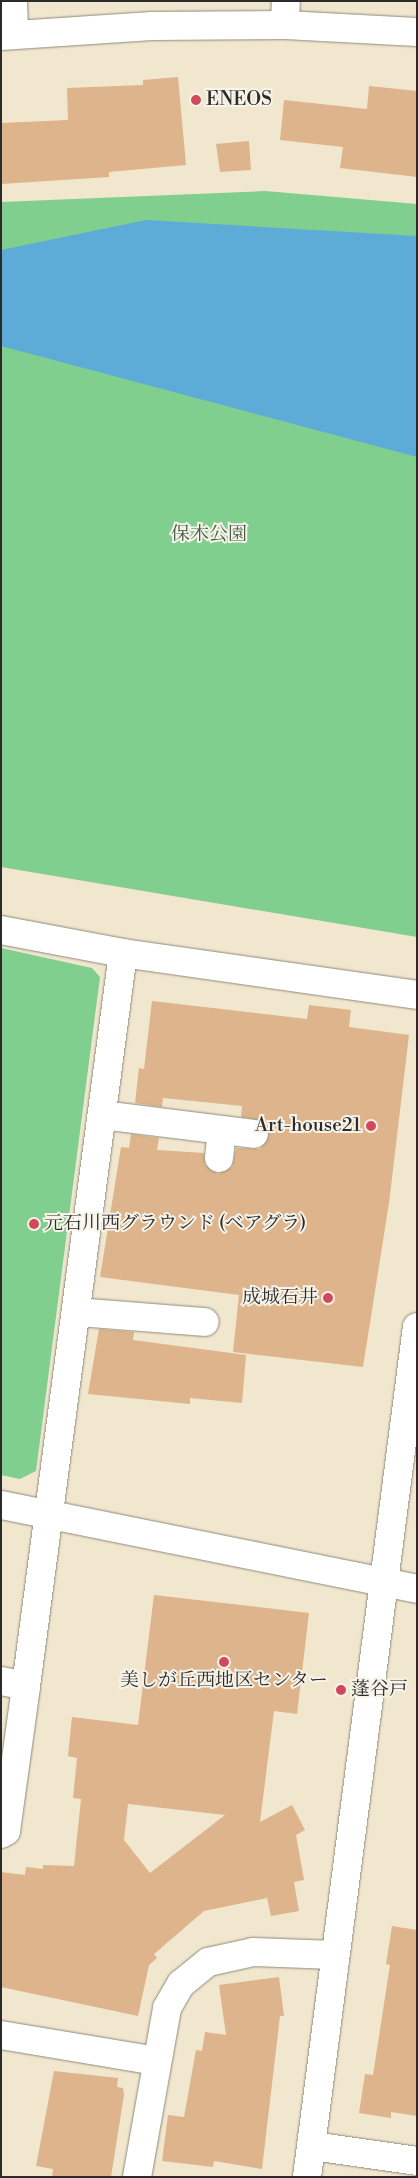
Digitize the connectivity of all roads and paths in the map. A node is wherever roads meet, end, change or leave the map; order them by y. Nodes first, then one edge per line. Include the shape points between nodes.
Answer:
1 (13, 1) edge
2 (285, 13) edge
3 (417, 32) edge
4 (8, 35) edge
5 (1, 930) edge
6 (124, 953) junction
7 (417, 995) edge
8 (102, 1115) junction
9 (222, 1130) junction
10 (254, 1134) dead end
11 (219, 1158) dead end
12 (77, 1312) junction
13 (205, 1322) dead end
14 (417, 1327) edge
15 (1, 1505) edge
16 (48, 1515) junction
17 (383, 1581) junction
18 (417, 1588) edge
19 (14, 1683) edge
20 (1, 1834) edge
21 (334, 1955) junction
22 (1, 2035) edge
23 (157, 2061) junction
24 (312, 2146) junction
25 (417, 2161) edge
26 (137, 2177) edge
27 (307, 2177) edge

1 - 4 street
2 - 3 street
2 - 4 street
5 - 6 street
6 - 7 street
6 - 8 street
8 - 9 street
8 - 12 street
9 - 10 street
9 - 11 street
12 - 13 street
12 - 16 street
14 - 17 street
15 - 16 street
16 - 17 street
16 - 19 street
17 - 18 street
17 - 21 street
19 - 20 street via 6,1831
21 - 23 street via 253,1952 208,1962 181,1984 167,2008
21 - 24 street
22 - 23 street
23 - 26 street
24 - 25 street
24 - 27 street

